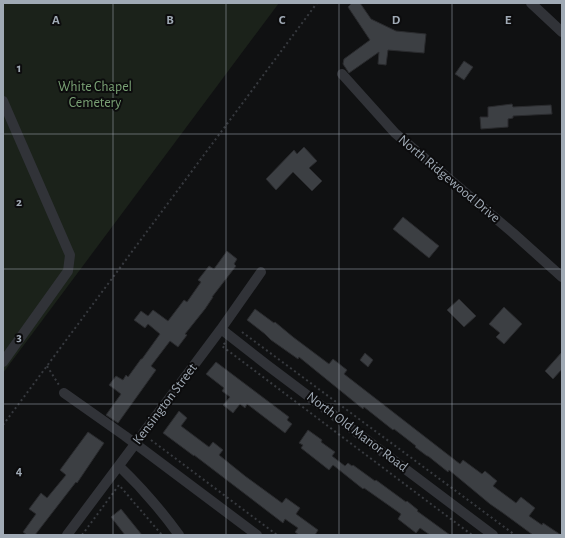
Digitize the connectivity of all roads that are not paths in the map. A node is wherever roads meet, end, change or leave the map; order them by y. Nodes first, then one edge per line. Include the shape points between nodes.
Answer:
1 (531, 3) edge
2 (562, 32) edge
3 (342, 74) dead end
4 (3, 101) edge
5 (261, 272) dead end
6 (562, 277) edge
7 (221, 329) junction
8 (3, 362) edge
9 (64, 393) road end
10 (136, 444) junction
11 (119, 466) junction
12 (67, 535) edge
13 (179, 535) edge
14 (257, 535) edge
15 (493, 535) edge

1 - 2 street
3 - 6 street, North Ridgewood Drive via 395,133
4 - 8 street via 70,255 68,271
5 - 7 street, Kensington Street
7 - 10 street, Kensington Street
7 - 15 street, North Old Manor Road
9 - 10 street
10 - 11 street, Kensington Street
10 - 14 street
11 - 12 street, Kensington Street
11 - 13 street

